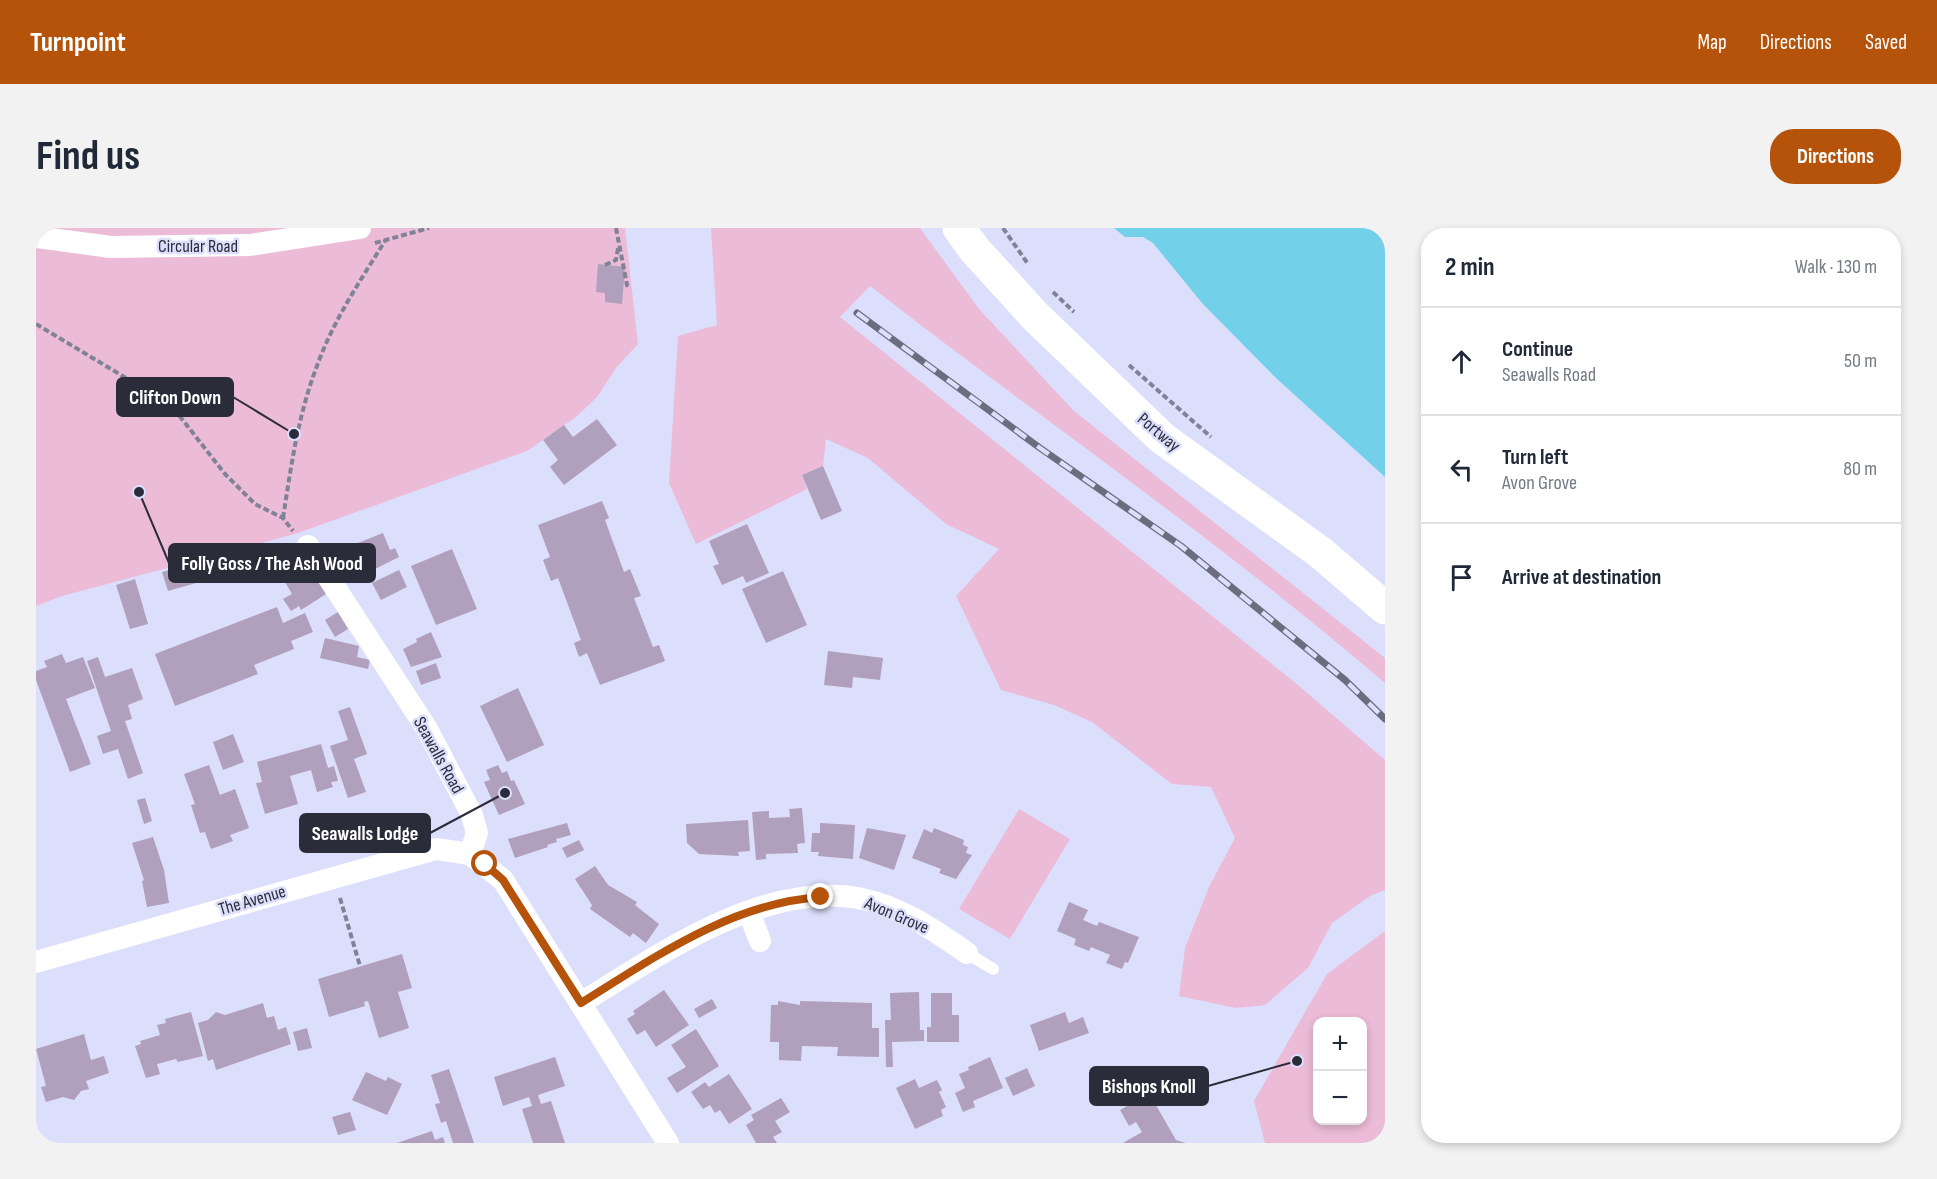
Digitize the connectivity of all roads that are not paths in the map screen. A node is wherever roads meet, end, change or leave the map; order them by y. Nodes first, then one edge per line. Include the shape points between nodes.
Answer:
1 (360, 228) edge
2 (959, 228) edge
3 (36, 237) edge
4 (309, 546) road end
5 (1385, 608) edge
6 (470, 854) junction
7 (749, 912) junction
8 (760, 941) dead end
9 (968, 953) joint
10 (36, 962) edge
11 (993, 969) dead end
12 (581, 1003) junction
13 (668, 1143) edge

1 - 3 street, Circular Road via 250,245 111,247
2 - 5 highway, Portway via 1035,316 1162,438 1321,553
4 - 6 street, Seawalls Road via 427,729 477,833
6 - 10 street, The Avenue via 436,849
6 - 12 street via 503,880
7 - 8 street
7 - 9 street, Avon Grove via 803,898 857,898 919,920
7 - 12 street, Avon Grove via 709,927
9 - 11 lane
12 - 13 street

